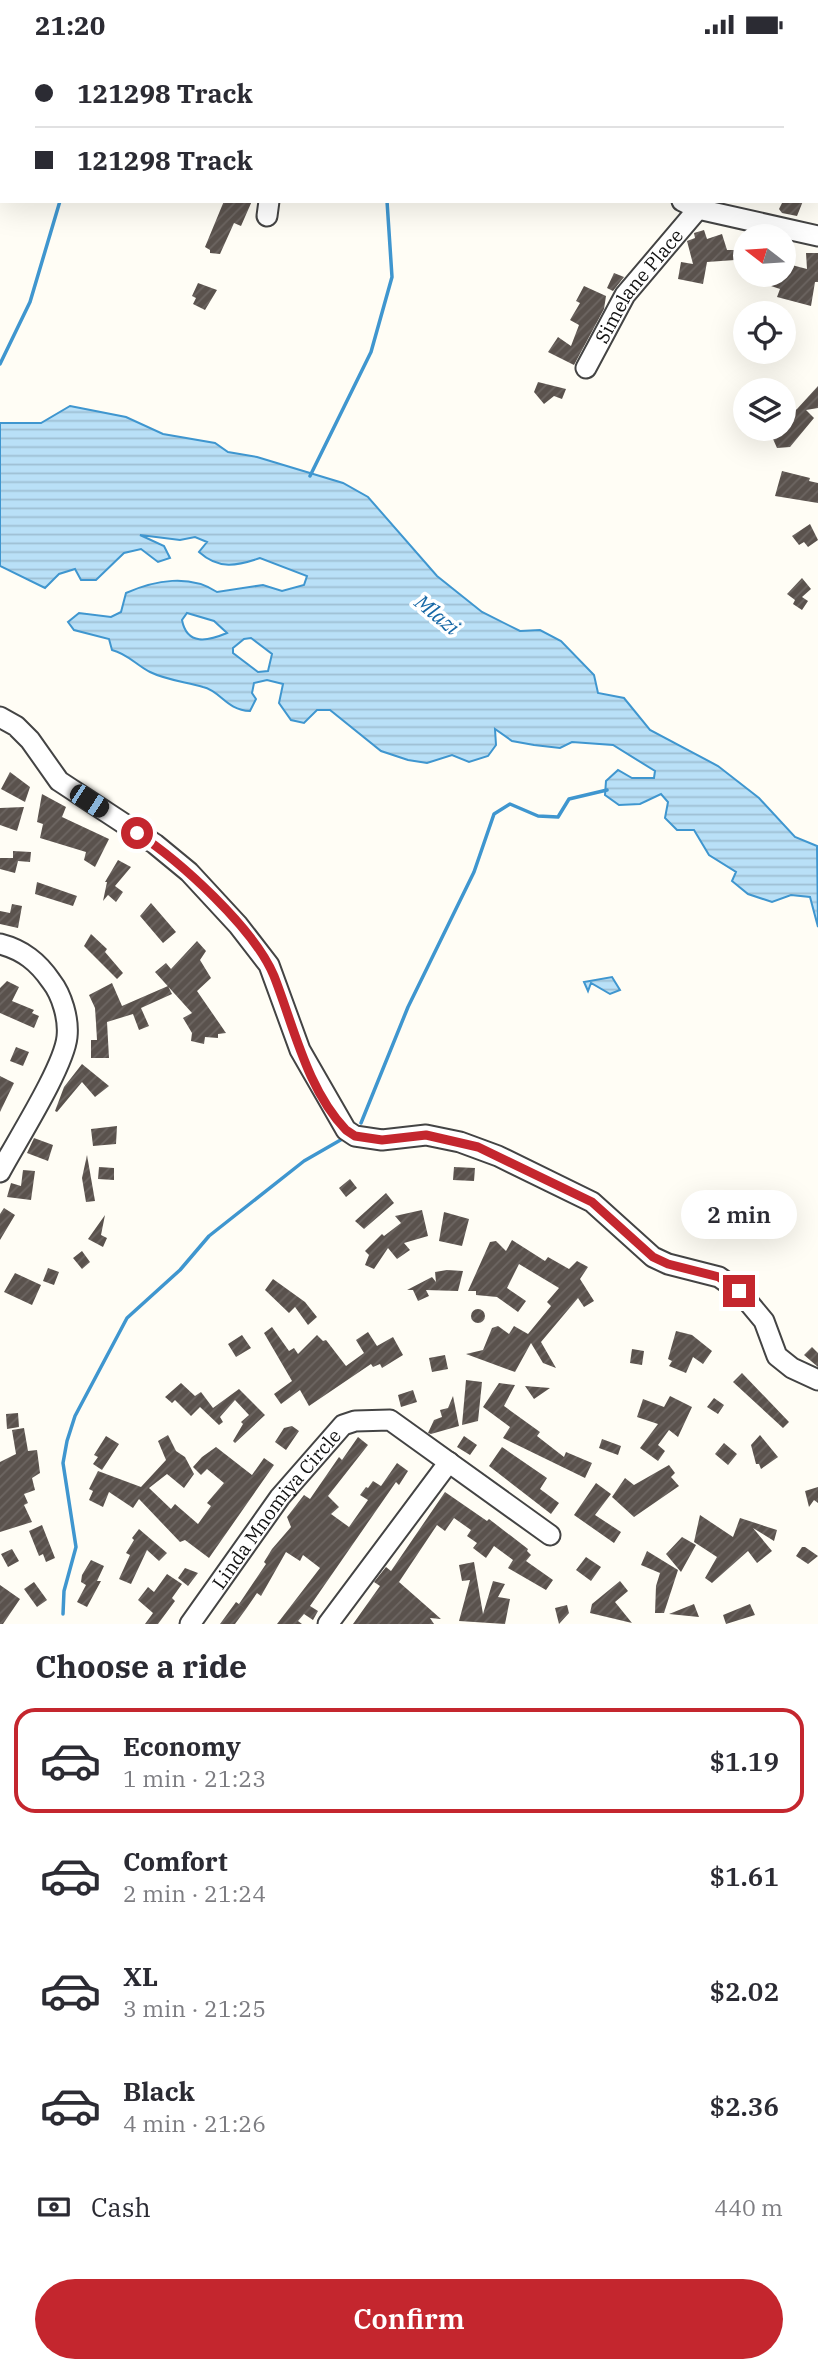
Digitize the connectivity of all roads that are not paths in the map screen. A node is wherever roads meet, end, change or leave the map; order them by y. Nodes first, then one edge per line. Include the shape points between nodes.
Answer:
1 (690, 205) edge
2 (818, 236) edge
3 (586, 368) dead end
4 (0, 717) edge
5 (0, 944) edge
6 (0, 1172) edge
7 (818, 1380) edge
8 (449, 1462) junction
9 (550, 1535) dead end
10 (190, 1624) edge
11 (328, 1624) edge

1 - 2 street
1 - 3 street, Simelane Place via 625,295
4 - 7 street via 30,740 59,781 155,844 189,872 238,925 269,965 300,1050 346,1130 382,1140 426,1135 460,1142 592,1202 653,1257 719,1277 739,1291 764,1321 777,1356
5 - 6 street via 22,952 47,974 62,1003 67,1037 55,1070
8 - 9 street, Linda Mnomiya Circle
8 - 10 street, Linda Mnomiya Circle via 390,1420 343,1425 279,1497
8 - 11 street

